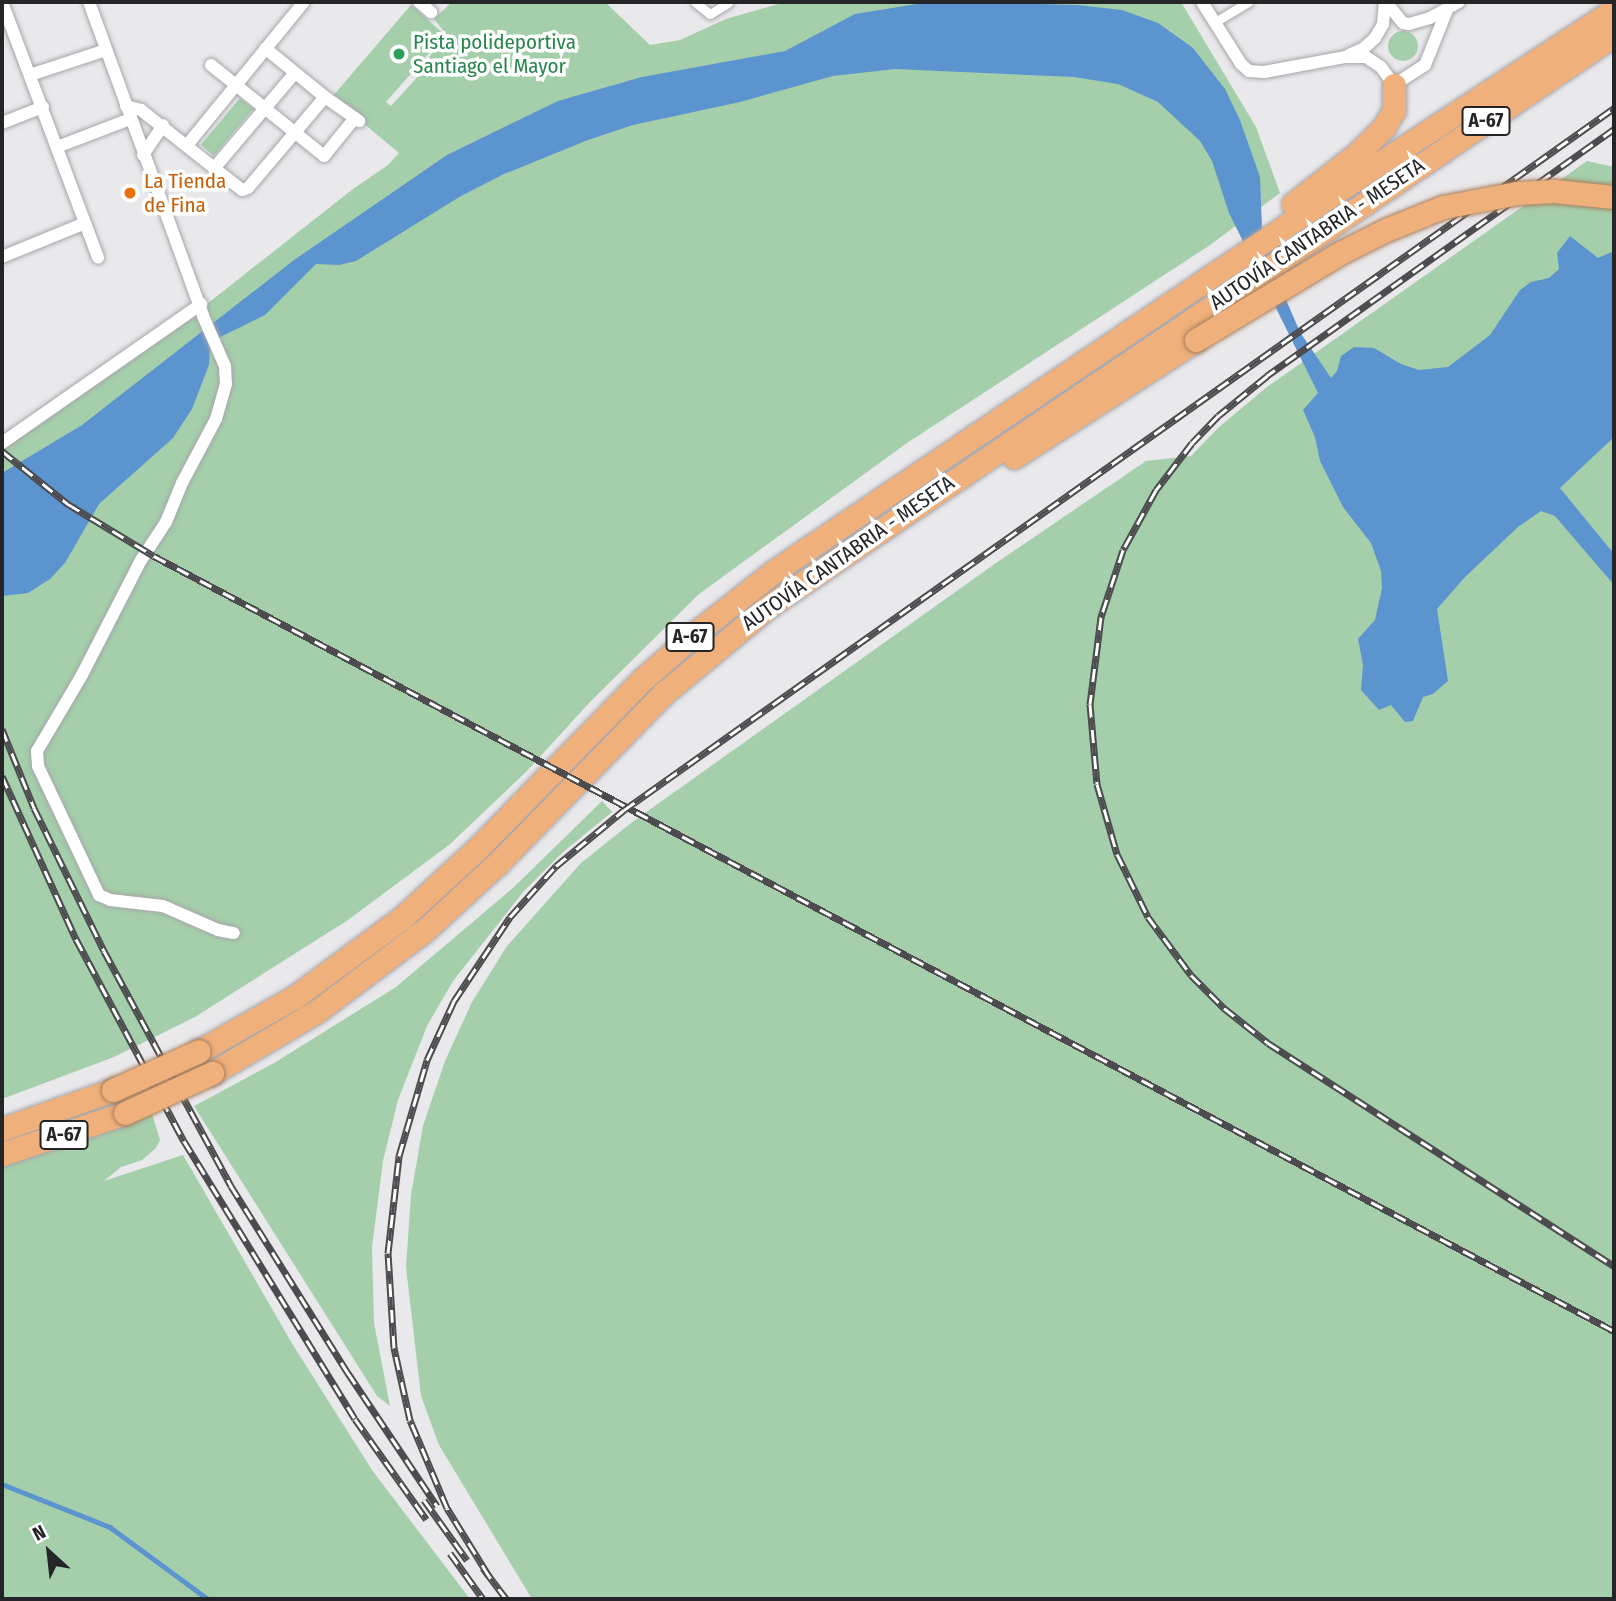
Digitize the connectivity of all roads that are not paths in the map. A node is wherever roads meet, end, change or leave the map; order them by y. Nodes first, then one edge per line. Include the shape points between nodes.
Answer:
1 (2, 2) edge
2 (89, 2) edge
3 (304, 2) edge
4 (419, 2) edge
5 (695, 2) edge
6 (729, 2) edge
7 (1202, 2) edge
8 (1248, 2) edge
9 (1386, 2) edge
10 (1460, 2) edge
11 (1611, 2) edge
12 (1447, 10) junction
13 (1614, 10) edge
14 (431, 12) dead end
15 (1215, 22) junction
16 (1614, 35) edge
17 (265, 48) junction
18 (106, 50) junction
19 (1345, 57) junction
20 (211, 65) dead end
21 (295, 73) junction
22 (30, 75) junction
23 (235, 85) junction
24 (1394, 85) junction
25 (325, 97) junction
26 (126, 106) junction
27 (43, 107) junction
28 (264, 108) junction
29 (1447, 118) junction
30 (130, 119) junction
31 (2, 123) edge
32 (163, 125) junction
33 (295, 132) junction
34 (188, 144) junction
35 (57, 147) junction
36 (143, 155) junction
37 (216, 166) junction
38 (1614, 197) edge
39 (83, 224) junction
40 (1274, 227) junction
41 (2, 257) edge
42 (98, 258) dead end
43 (202, 310) junction
44 (2, 443) edge
45 (716, 647) junction
46 (234, 933) dead end
47 (2, 1129) edge
48 (2, 1154) edge

1 - 22 street
2 - 18 street
3 - 17 street
4 - 14 street
5 - 6 street via 710,14
7 - 15 street
8 - 15 street
9 - 12 street via 1409,24
9 - 19 street via 1383,24 1375,38
10 - 12 street
11 - 29 highway
12 - 24 street via 1425,65
13 - 29 highway, AUTOVÍA CANTABRIA - MESETA / A-67
15 - 19 street via 1241,64 1255,73
16 - 45 highway, AUTOVÍA CANTABRIA - MESETA / A-67 via 843,554
17 - 21 street
17 - 23 street
18 - 22 street
18 - 26 street
19 - 24 street via 1374,61
20 - 23 street
21 - 25 street
21 - 28 street
22 - 27 street
23 - 28 street
23 - 34 street
24 - 40 highway via 1394,110 1378,134
25 - 33 street
25 - 33 street via 358,120 324,156
26 - 30 street
26 - 32 street
27 - 31 street
27 - 35 street
28 - 33 street
28 - 37 street
29 - 40 highway, AUTOVÍA CANTABRIA - MESETA / A-67
30 - 35 street
30 - 36 street
32 - 34 street
32 - 36 street
33 - 37 street via 248,188 242,190
34 - 37 street
35 - 39 street
36 - 43 street
38 - 45 highway, bridge via 1554,191 1482,197 1433,211 1342,253 1196,340
39 - 41 street
39 - 42 street
40 - 47 highway, AUTOVÍA CANTABRIA - MESETA / A-67, bridge via 719,613 642,680 477,849 403,917 295,997 200,1051 113,1090
43 - 44 street
43 - 46 street via 225,366 226,383 216,419 166,522 37,751 38,766 99,895 163,906
45 - 48 highway, AUTOVÍA CANTABRIA - MESETA / A-67, bridge via 640,716 498,863 424,931 316,1012 212,1073 125,1113

